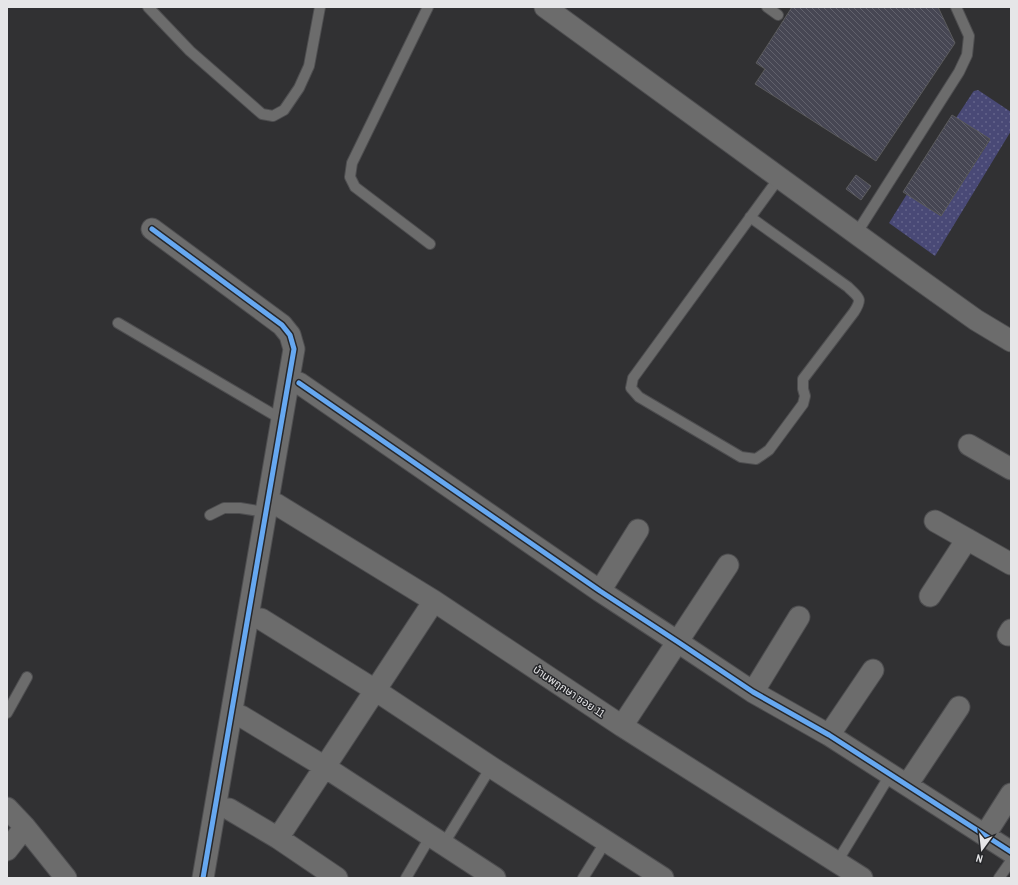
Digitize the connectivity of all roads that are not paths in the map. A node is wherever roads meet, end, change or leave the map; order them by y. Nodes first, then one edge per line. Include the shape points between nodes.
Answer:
1 (148, 7) edge
2 (320, 7) edge
3 (428, 7) edge
4 (544, 7) edge
5 (767, 7) edge
6 (956, 7) edge
7 (778, 15) dead end
8 (779, 178) junction
9 (750, 217) junction
10 (152, 229) dead end
11 (856, 234) junction
12 (430, 244) dead end
13 (118, 323) dead end
14 (1011, 341) edge
15 (299, 383) dead end
16 (281, 419) junction
17 (969, 445) dead end
18 (1011, 469) edge
19 (271, 508) junction
20 (210, 515) dead end
21 (935, 521) dead end
22 (638, 530) dead end
23 (967, 539) junction
24 (1011, 564) edge
25 (728, 565) dead end
26 (600, 591) junction
27 (930, 596) dead end
28 (434, 601) junction
29 (800, 617) dead end
30 (261, 619) dead end
31 (678, 642) junction
32 (874, 670) dead end
33 (27, 677) dead end
34 (375, 690) junction
35 (753, 692) junction
36 (959, 707) dead end
37 (7, 713) edge
38 (242, 716) dead end
39 (622, 726) junction
40 (829, 735) junction
41 (325, 767) junction
42 (491, 767) junction
43 (899, 780) junction
44 (1011, 794) edge
45 (7, 808) edge
46 (230, 809) dead end
47 (26, 827) junction
48 (985, 836) junction
49 (278, 838) junction
50 (437, 841) junction
51 (606, 841) junction
52 (7, 850) edge
53 (1011, 852) edge
54 (1011, 861) edge
55 (837, 862) junction
56 (66, 878) edge
57 (203, 878) edge
58 (337, 878) edge
59 (406, 878) edge
60 (495, 878) edge
61 (584, 878) edge
62 (663, 878) edge
63 (862, 878) edge
64 (999, 878) edge

1 - 2 lane via 190,51 262,114 273,116 284,110 299,88 309,66
3 - 12 lane via 352,163 350,177 355,187
4 - 8 street
5 - 7 lane
6 - 11 lane via 969,36 967,55 959,72
8 - 9 lane
8 - 11 street
9 - 9 lane via 633,378 631,388 638,397 741,457 756,459 769,450 803,404 803,379 859,304 858,297 848,287
10 - 16 street via 282,325 290,335 294,349
11 - 14 street via 976,320
13 - 16 lane
15 - 26 street
16 - 19 street
17 - 18 street
19 - 20 lane via 224,508
19 - 28 street, บ้านพฤกษา ซอย 11
19 - 57 street
21 - 23 street
22 - 26 street
23 - 24 street
23 - 27 street
25 - 31 street
26 - 31 street
28 - 34 street
28 - 39 street, บ้านพฤกษา ซอย 11
29 - 35 street
30 - 34 street
31 - 35 street
31 - 39 street
32 - 40 street
33 - 37 lane
34 - 41 street
34 - 42 street
35 - 40 street
36 - 43 street
38 - 41 street
39 - 55 street, บ้านพฤกษา ซอย 11
40 - 43 street
41 - 49 street
41 - 50 street
42 - 50 lane
42 - 51 street
43 - 48 street
43 - 55 lane
44 - 48 street
45 - 47 street
46 - 49 street
47 - 52 street
47 - 56 street
48 - 53 street
49 - 58 street
50 - 59 lane
50 - 60 street
51 - 61 lane
51 - 62 street
54 - 64 lane
55 - 63 street, บ้านพฤกษา ซอย 11

